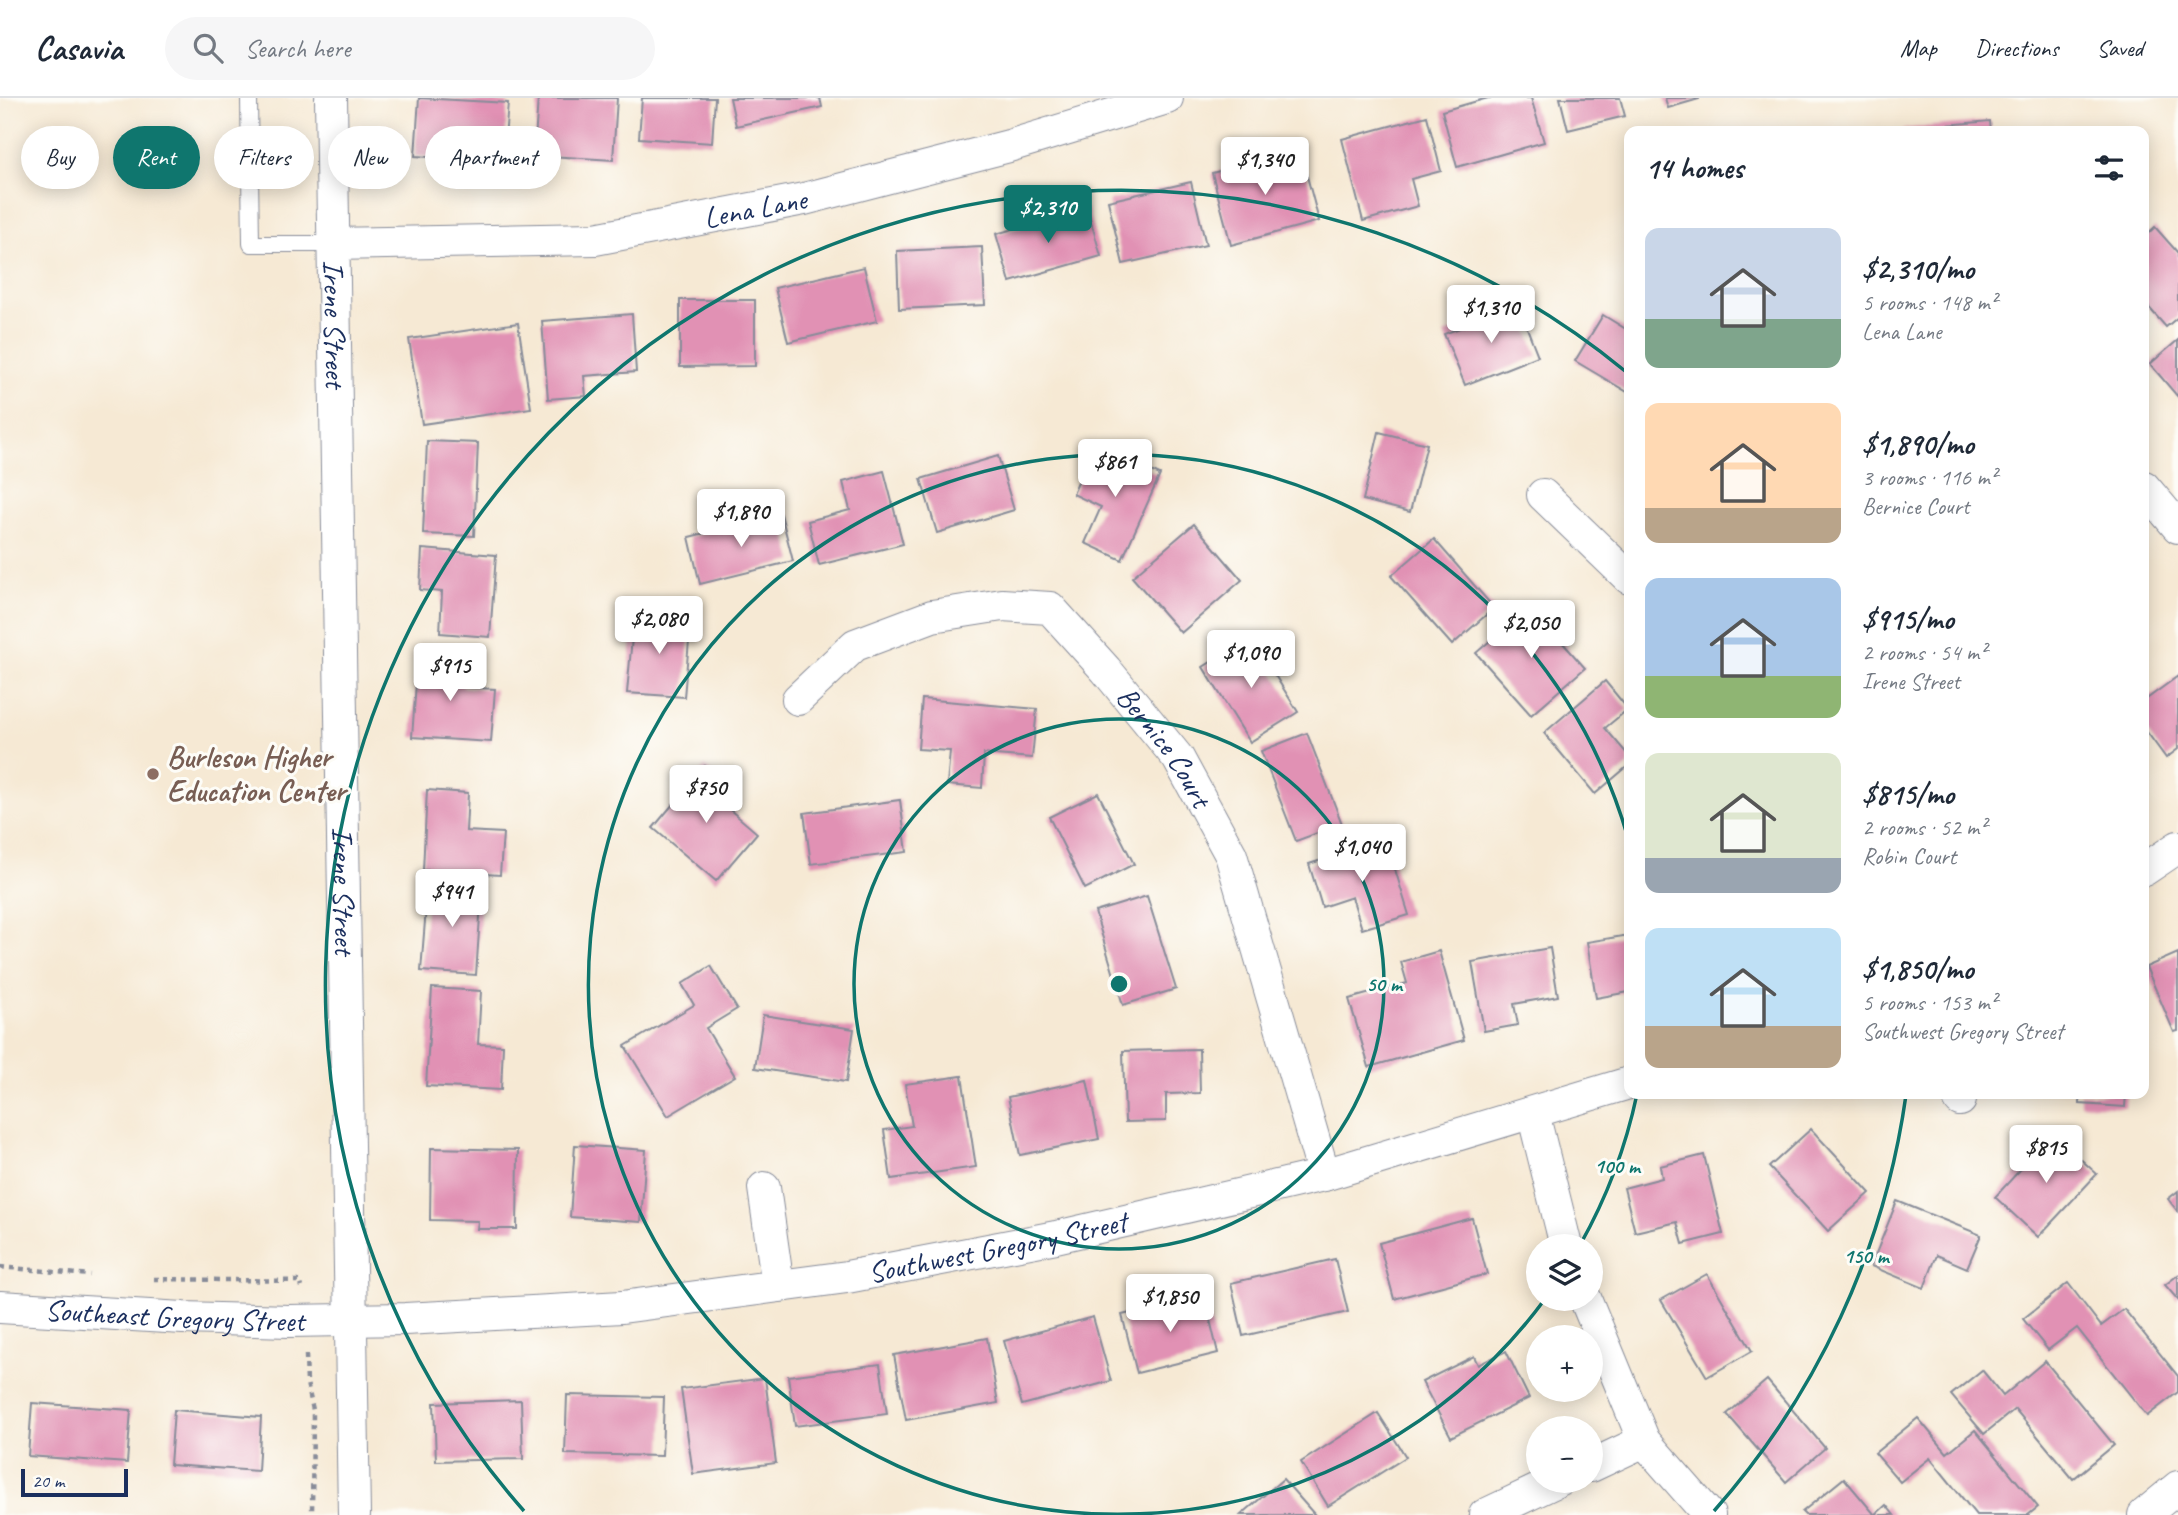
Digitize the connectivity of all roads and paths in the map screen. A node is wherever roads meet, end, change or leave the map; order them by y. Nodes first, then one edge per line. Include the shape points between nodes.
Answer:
1 (249, 98) edge
2 (331, 98) edge
3 (1167, 98) edge
4 (333, 244) junction
5 (2149, 493) edge
6 (1543, 495) dead end
7 (2178, 527) edge
8 (1624, 573) edge
9 (798, 699) dead end
10 (2178, 847) edge
11 (2149, 867) edge
12 (1624, 1085) edge
13 (1533, 1113) junction
14 (1324, 1175) junction
15 (764, 1188) dead end
16 (1563, 1234) edge
17 (0, 1267) edge
18 (94, 1276) dead end
19 (149, 1279) dead end
20 (301, 1283) dead end
21 (778, 1286) junction
22 (0, 1307) edge
23 (1590, 1311) edge
24 (350, 1319) junction
25 (307, 1358) dead end
26 (1644, 1441) junction
27 (1603, 1460) edge
28 (2178, 1487) edge
29 (1532, 1493) edge
30 (312, 1515) edge
31 (354, 1515) edge
32 (1485, 1515) edge
33 (1709, 1515) edge
34 (2144, 1515) edge

1 - 4 lane via 251,244
2 - 4 street, Irene Street
3 - 4 street, Lena Lane via 804,200 596,239
4 - 24 street, Irene Street
5 - 7 street
6 - 8 street
9 - 14 street, Bernice Court via 855,645 932,616 1002,605 1050,608 1178,758 1231,855
10 - 11 street
12 - 13 street, Southwest Gregory Street
13 - 14 street, Southwest Gregory Street
13 - 16 street
14 - 21 street, Southwest Gregory Street via 1056,1237
15 - 21 street
17 - 18 path
19 - 20 path
21 - 24 street, Southwest Gregory Street via 622,1307
22 - 24 street, Southeast Gregory Street via 183,1318
23 - 26 street
24 - 31 street, Irene Street
25 - 30 path via 313,1410
26 - 27 street
26 - 33 street
28 - 34 street
29 - 32 street

